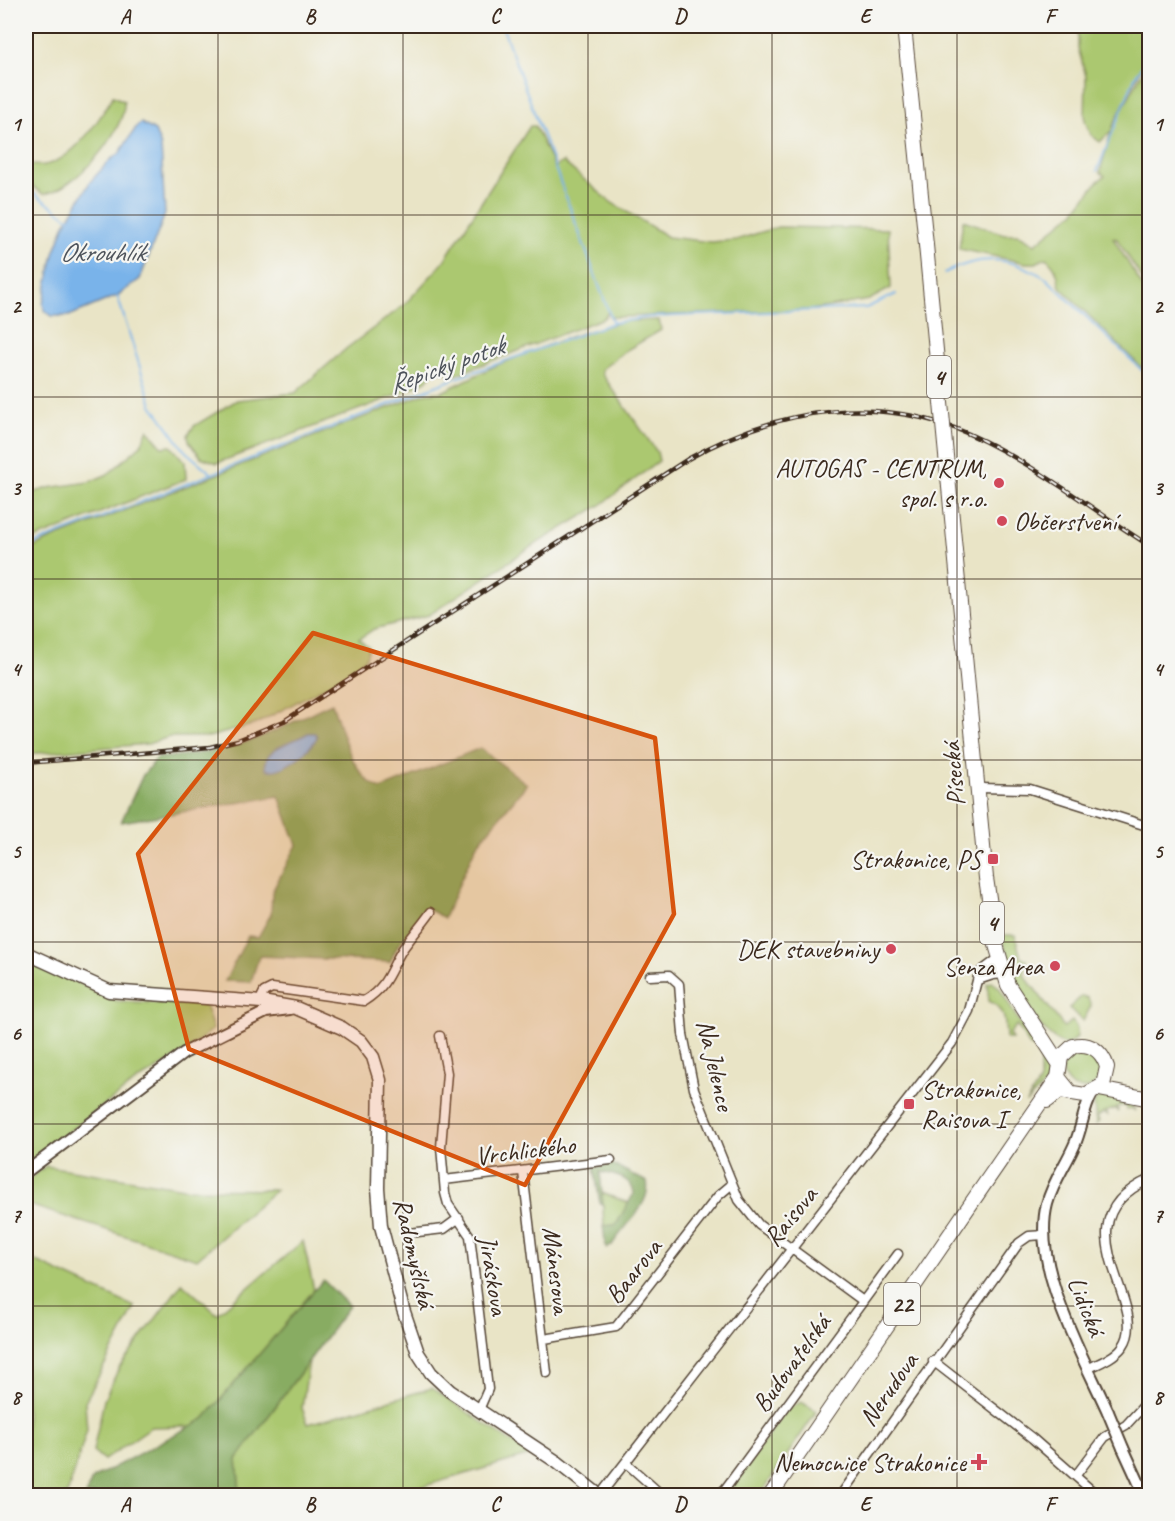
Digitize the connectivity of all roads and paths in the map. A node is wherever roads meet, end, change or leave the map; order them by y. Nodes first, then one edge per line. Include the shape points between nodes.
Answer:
1 (904, 26) edge
2 (982, 788) junction
3 (1149, 827) edge
4 (431, 912) dead end
5 (26, 952) edge
6 (999, 958) junction
7 (1004, 974) junction
8 (650, 976) dead end
9 (978, 980) junction
10 (264, 1007) junction
11 (1034, 1026) junction
12 (440, 1036) dead end
13 (1069, 1048) junction
14 (1058, 1062) junction
15 (1107, 1075) junction
16 (1058, 1077) junction
17 (1095, 1091) junction
18 (1074, 1094) junction
19 (1143, 1097) edge
20 (1034, 1112) junction
21 (1081, 1128) junction
22 (611, 1160) dead end
23 (26, 1172) edge
24 (523, 1172) junction
25 (1149, 1179) edge
26 (444, 1180) junction
27 (731, 1185) junction
28 (459, 1218) junction
29 (409, 1233) dead end
30 (1044, 1235) junction
31 (790, 1250) junction
32 (898, 1254) dead end
33 (863, 1301) junction
34 (544, 1339) junction
35 (933, 1361) junction
36 (1089, 1368) junction
37 (547, 1373) dead end
38 (1149, 1399) edge
39 (479, 1410) junction
40 (626, 1463) junction
41 (1076, 1475) junction
42 (600, 1495) edge
43 (663, 1496) edge
44 (717, 1496) edge
45 (770, 1496) edge
46 (840, 1496) edge
47 (1098, 1496) edge
48 (1144, 1496) edge

1 - 2 main road, Písecká / 4, bridge
2 - 3 street, Písecká via 1037,791
2 - 6 main road, Písecká / 4 via 989,903
4 - 10 street via 402,951 392,975 364,1001 272,988 264,992
5 - 10 main road, Radomyšlská via 108,991
6 - 7 main road, Písecká / 4
6 - 9 street, Raisova via 984,968
7 - 9 street
7 - 11 main road, Písecká / 4
8 - 27 street, Na Jelence via 669,975 680,984 683,1034 694,1089
9 - 31 street, Raisova via 966,1019 952,1043
10 - 23 street via 184,1053
10 - 39 main road, Radomyšlská via 296,1008 352,1033 373,1057 380,1080 381,1226 403,1309 418,1353 430,1373
11 - 13 main road, Písecká / 4 via 1056,1045
11 - 14 main road, Písecká / 4
12 - 26 street, Jiráskova via 447,1073 441,1147
13 - 14 main road
13 - 15 main road, 4 via 1086,1045 1100,1052
14 - 16 main road
15 - 17 main road
15 - 19 main road, 4 via 1117,1085
16 - 18 main road
16 - 20 main road, 22
17 - 18 main road, 4
17 - 19 main road, 4
17 - 21 street, Lidická
18 - 20 main road, 22 via 1056,1093
18 - 21 street, Lidická
20 - 45 main road, 22
21 - 30 street, Lidická via 1054,1183
22 - 24 street, Vrchlického
24 - 26 street, Vrchlického
24 - 34 street, Mánesova
25 - 36 street via 1118,1202 1107,1228 1109,1255 1125,1306 1128,1335 1117,1353
26 - 28 street, Jiráskova via 446,1199
27 - 31 street, Na Jelence via 751,1218
27 - 34 street, Baarova via 718,1196 616,1327
28 - 29 street, Jiráskova via 444,1229
28 - 39 street, Jiráskova via 470,1236 488,1389
30 - 35 street, Nerudova via 1022,1239
30 - 36 street, Lidická via 1051,1278
31 - 33 street, Na Jelence
31 - 40 street, Raisova
32 - 33 street, Budovatelská
33 - 44 street, Budovatelská
34 - 37 street, Mánesova
35 - 41 street
35 - 46 street, Nerudova
36 - 48 street, Lidická, bridge
38 - 41 street via 1126,1425 1105,1437
39 - 42 main road, Radomyšlská
40 - 42 street, Raisova
40 - 43 street
41 - 47 street

